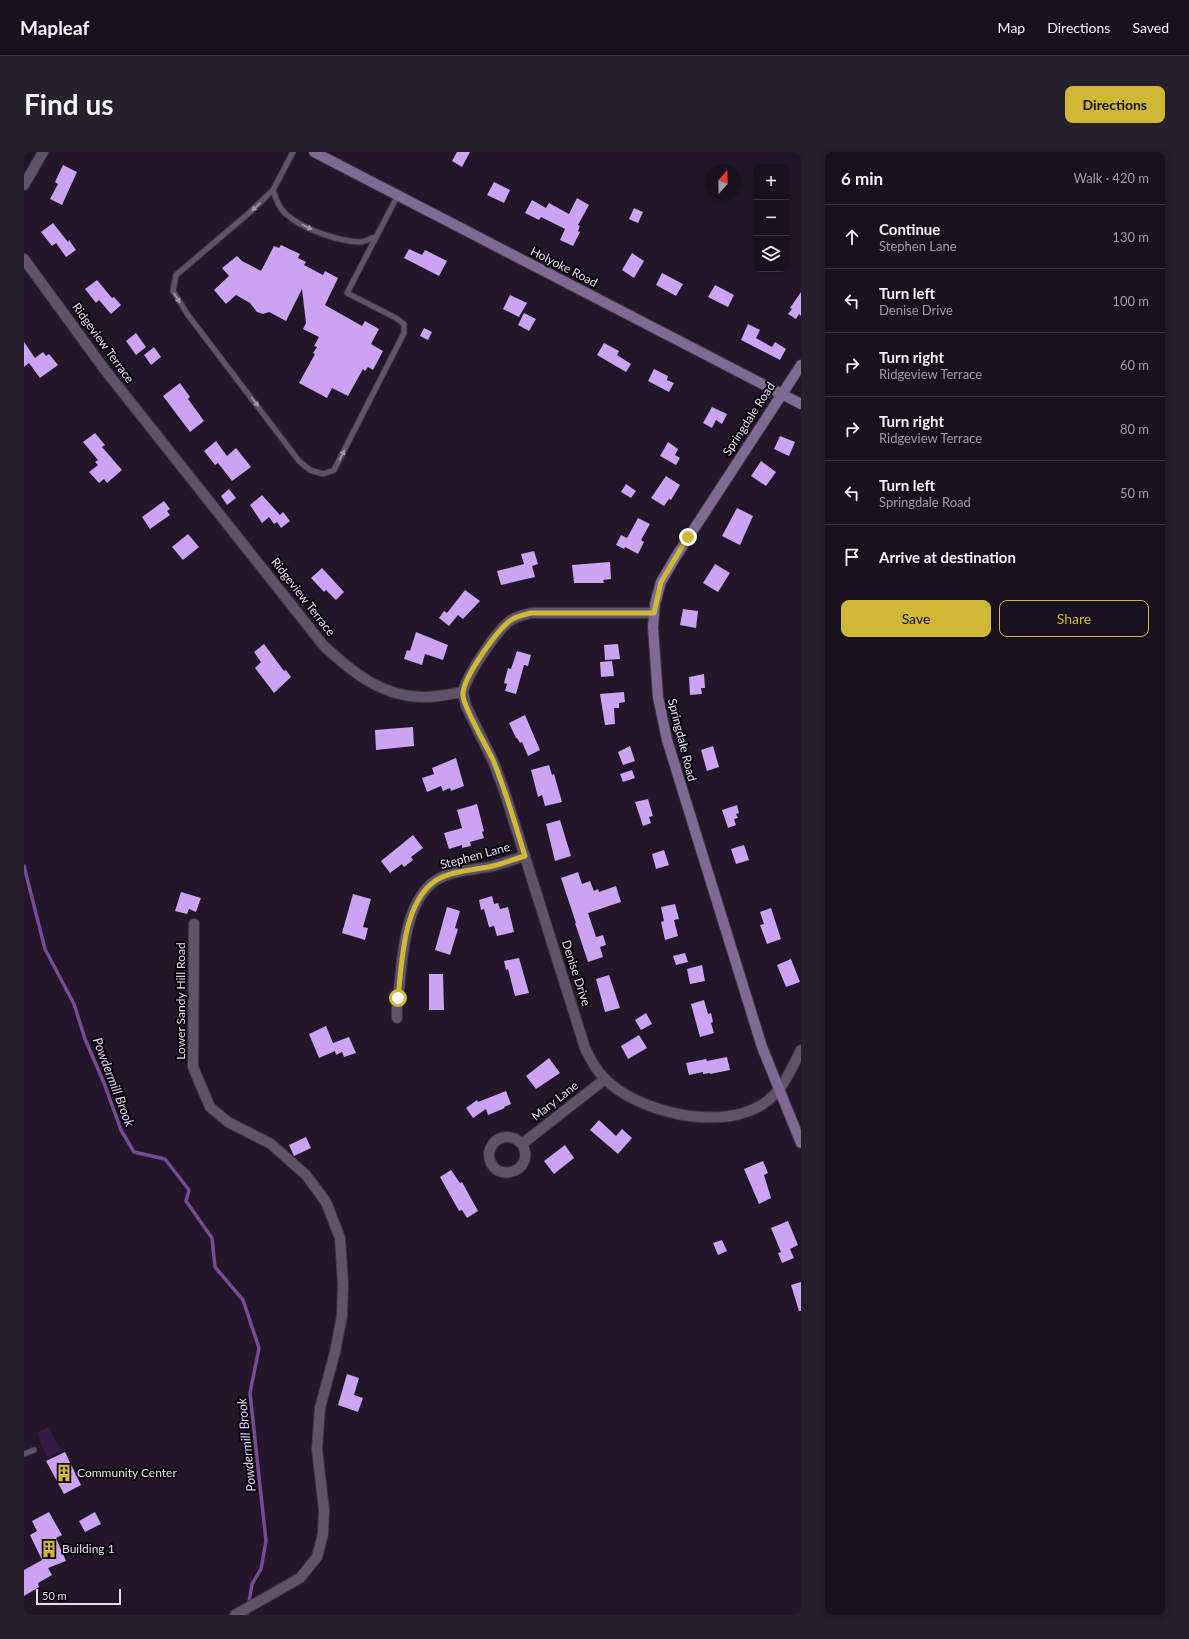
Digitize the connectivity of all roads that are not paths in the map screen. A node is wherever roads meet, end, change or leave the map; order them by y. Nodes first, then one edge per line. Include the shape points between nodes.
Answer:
1 (43, 152) edge
2 (293, 152) edge
3 (314, 152) edge
4 (24, 185) edge
5 (274, 190) junction
6 (398, 195) junction
7 (376, 237) junction
8 (24, 259) edge
9 (801, 365) edge
10 (781, 394) junction
11 (801, 404) edge
12 (654, 613) junction
13 (463, 692) junction
14 (525, 856) junction
15 (194, 924) dead end
16 (397, 1018) dead end
17 (801, 1050) edge
18 (605, 1079) junction
19 (780, 1091) junction
20 (798, 1126) edge
21 (801, 1142) edge
22 (522, 1144) dead end
23 (34, 1450) dead end
24 (24, 1454) edge
25 (234, 1615) edge

1 - 4 street
2 - 5 lane
3 - 6 street, Holyoke Road
5 -> 7 lane via 277,203 286,214 315,231 344,240 362,242
5 -> 7 lane via 176,275 173,291 188,315 300,461 310,470 323,474 334,470 404,333 404,324 396,318 347,294
6 - 7 lane
6 - 10 street, Holyoke Road
8 - 13 street, Ridgeview Terrace via 105,370 324,646 359,676 387,691 426,697
9 - 10 street, Springdale Road
10 - 11 street, Holyoke Road
10 - 12 street, Springdale Road via 661,582
12 - 13 street via 531,613 518,616 497,636 468,677
12 - 19 street, Springdale Road via 652,626 658,697 667,740 762,1047
13 - 14 street, Denise Drive via 466,706 493,761
14 - 16 street, Stephen Lane via 441,877 422,893 415,905 403,948 396,1004
14 - 18 street, Denise Drive via 585,1048
15 - 25 street, Lower Sandy Hill Road via 193,1067 210,1106 228,1122 271,1144 306,1175 326,1202 340,1238 343,1284 342,1316 320,1408 318,1449 324,1510 323,1534 317,1557 300,1578
17 - 19 street
18 - 19 street, Denise Drive via 630,1097 652,1107 698,1116 746,1113
18 - 22 street, Mary Lane
19 - 20 street, Springdale Road
20 - 21 street, Springdale Road
23 - 24 lane

